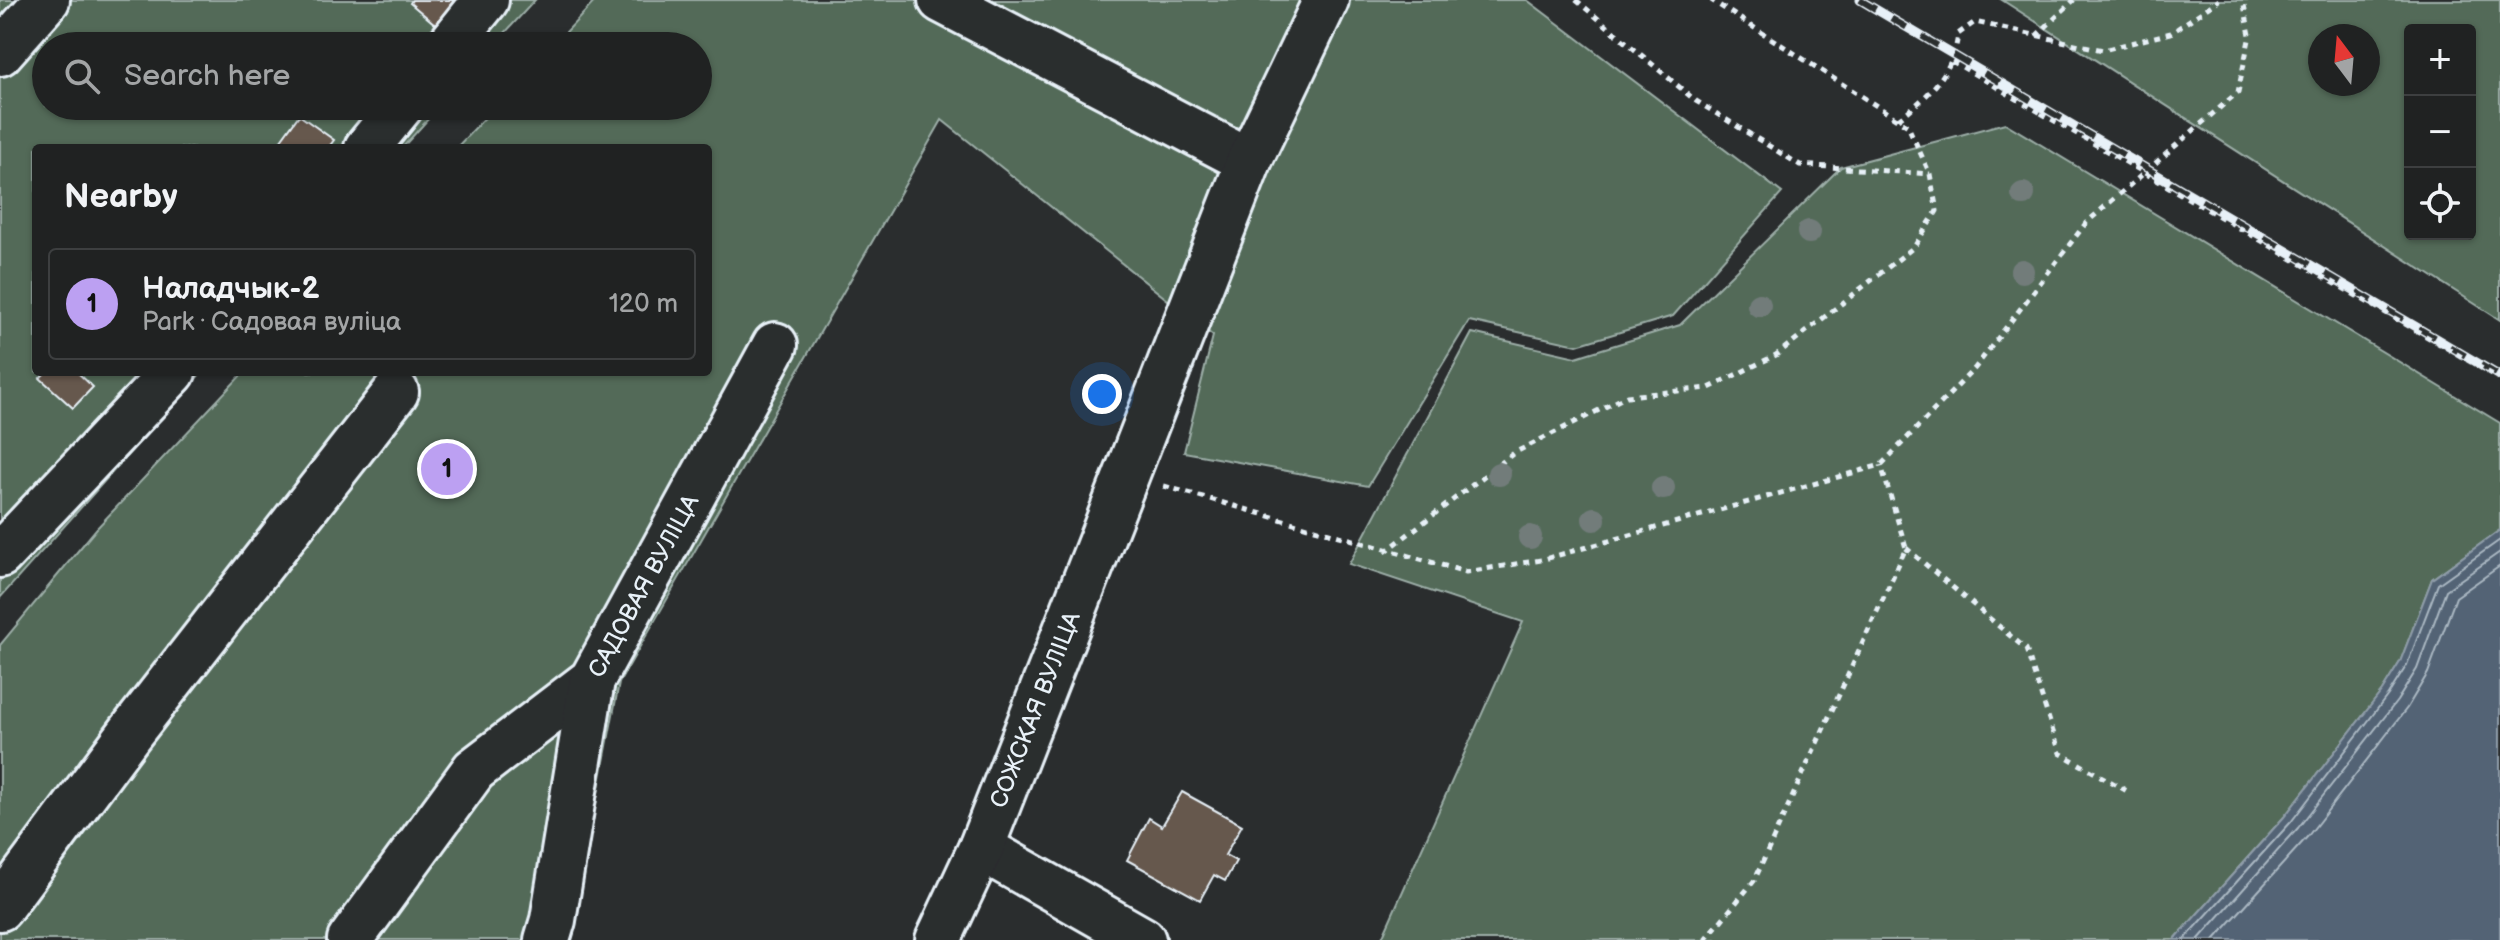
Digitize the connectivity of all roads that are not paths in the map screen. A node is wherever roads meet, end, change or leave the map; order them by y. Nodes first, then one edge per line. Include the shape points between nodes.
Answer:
1 (47, 0) edge
2 (486, 0) edge
3 (941, 0) edge
4 (1326, 0) edge
5 (460, 32) edge
6 (0, 53) edge
7 (390, 120) edge
8 (370, 144) edge
9 (1249, 161) junction
10 (775, 345) dead end
11 (169, 376) edge
12 (396, 392) dead end
13 (0, 555) edge
14 (592, 680) junction
15 (981, 848) junction
16 (0, 908) edge
17 (350, 940) edge
18 (547, 940) edge
19 (938, 940) edge
20 (1143, 940) edge

1 - 6 street
2 - 5 street
3 - 9 street
4 - 9 street, СОЖСКАЯ ВУЛІЦА
7 - 8 street
9 - 15 street, СОЖСКАЯ ВУЛІЦА
10 - 14 street, САДОВАЯ ВУЛІЦА
11 - 13 street
12 - 16 street
14 - 17 street, САДОВАЯ ВУЛІЦА via 474,770
14 - 18 street
15 - 19 street, СОЖСКАЯ ВУЛІЦА
15 - 20 street

